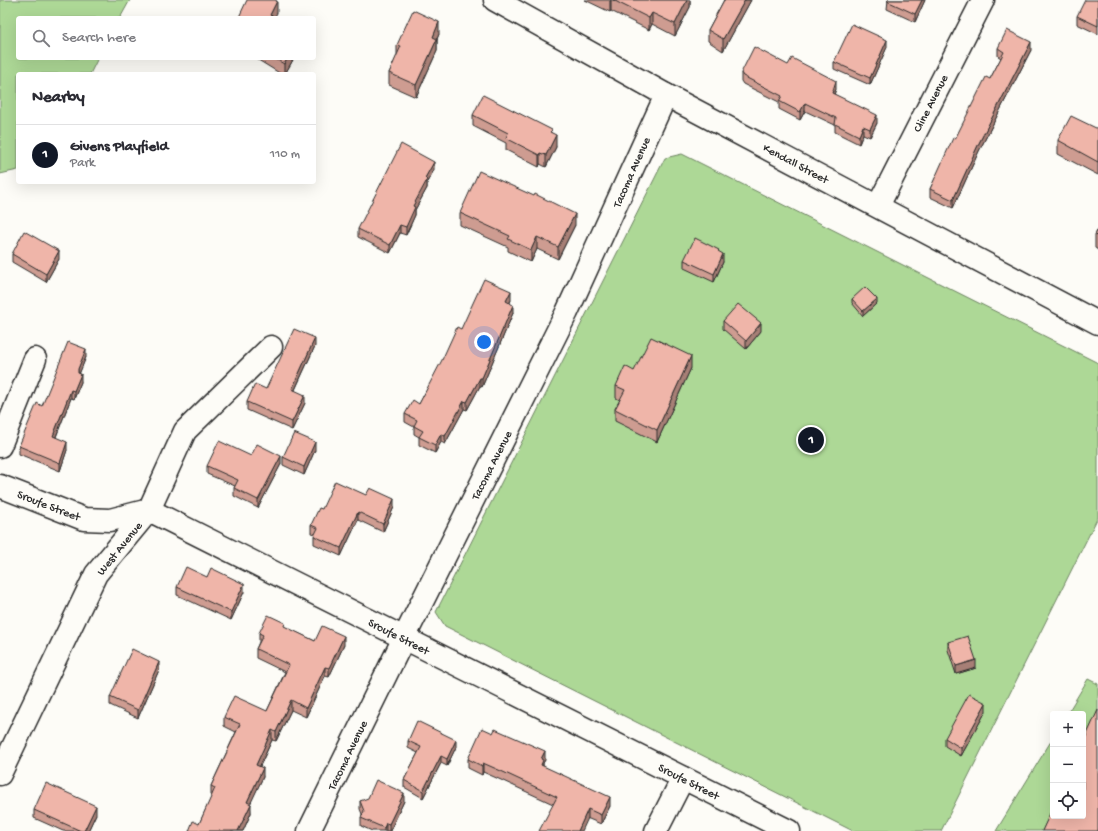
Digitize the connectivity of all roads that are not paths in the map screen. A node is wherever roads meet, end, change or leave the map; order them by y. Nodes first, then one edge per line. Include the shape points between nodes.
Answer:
1 (495, 0) edge
2 (983, 0) edge
3 (666, 95) junction
4 (878, 206) junction
5 (1098, 323) edge
6 (271, 347) dead end
7 (35, 359) dead end
8 (0, 446) edge
9 (0, 486) edge
10 (149, 510) junction
11 (404, 638) junction
12 (0, 774) edge
13 (684, 778) junction
14 (309, 831) edge
15 (656, 831) edge
16 (789, 831) edge

1 - 3 street, Kendall Street
2 - 4 street, Cline Avenue
3 - 4 street, Kendall Street
3 - 11 street, Tacoma Avenue via 567,312
4 - 5 street, Kendall Street
6 - 10 street, West Avenue via 185,431
7 - 8 street
9 - 10 street, Sroufe Street via 84,519 110,520
10 - 11 street, Sroufe Street
10 - 12 street, West Avenue via 96,574
11 - 13 street, Sroufe Street
11 - 14 street, Tacoma Avenue
13 - 15 street
13 - 16 street, Sroufe Street

